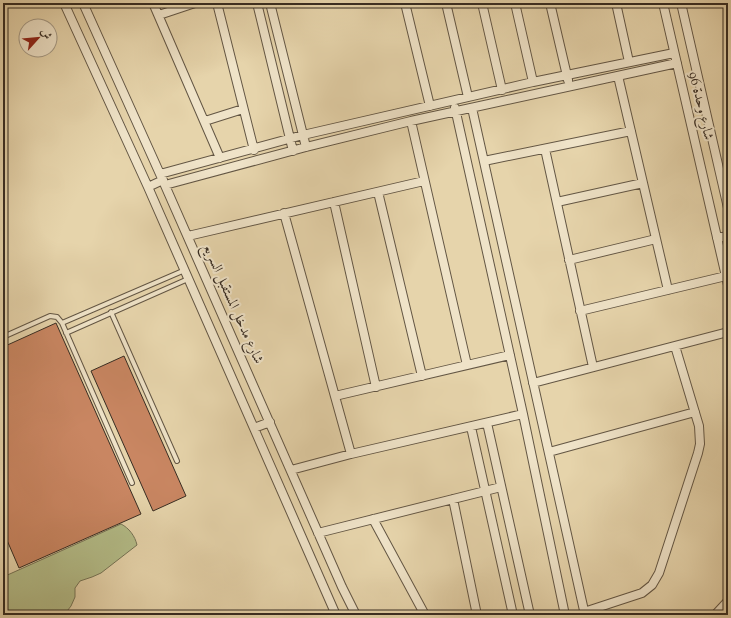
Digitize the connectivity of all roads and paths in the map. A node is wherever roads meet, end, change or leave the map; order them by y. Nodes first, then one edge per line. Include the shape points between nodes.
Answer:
1 (64, 3) edge
2 (83, 3) edge
3 (154, 3) edge
4 (195, 3) edge
5 (216, 3) edge
6 (257, 3) edge
7 (270, 3) edge
8 (405, 3) edge
9 (446, 3) edge
10 (482, 3) edge
11 (516, 3) edge
12 (550, 3) edge
13 (616, 3) edge
14 (663, 3) edge
15 (681, 3) edge
16 (184, 5) edge
17 (159, 15) junction
18 (281, 49) junction
19 (269, 52) junction
20 (674, 52) junction
21 (629, 62) junction
22 (677, 63) junction
23 (567, 76) junction
24 (618, 76) junction
25 (533, 82) junction
26 (569, 87) junction
27 (502, 90) junction
28 (468, 98) junction
29 (453, 101) junction
30 (430, 106) junction
31 (472, 108) junction
32 (243, 109) junction
33 (456, 111) junction
34 (205, 121) junction
35 (411, 121) junction
36 (631, 131) junction
37 (303, 136) junction
38 (290, 139) junction
39 (306, 147) junction
40 (546, 149) junction
41 (254, 150) junction
42 (292, 151) junction
43 (220, 158) junction
44 (484, 162) junction
45 (163, 179) junction
46 (424, 181) junction
47 (643, 183) junction
48 (148, 187) junction
49 (378, 192) junction
50 (334, 202) junction
51 (557, 202) junction
52 (728, 208) edge
53 (284, 213) junction
54 (188, 236) junction
55 (728, 236) edge
56 (717, 238) junction
57 (656, 239) junction
58 (569, 260) junction
59 (185, 270) junction
60 (726, 276) junction
61 (188, 279) junction
62 (728, 285) edge
63 (668, 290) junction
64 (580, 311) junction
65 (111, 312) junction
66 (62, 323) junction
67 (728, 332) edge
68 (66, 333) junction
69 (3, 337) edge
70 (675, 346) junction
71 (510, 355) junction
72 (467, 365) junction
73 (592, 367) junction
74 (422, 376) junction
75 (533, 383) junction
76 (376, 387) junction
77 (335, 396) junction
78 (695, 412) junction
79 (523, 414) junction
80 (270, 422) junction
81 (487, 423) junction
82 (471, 427) junction
83 (254, 428) junction
84 (549, 452) junction
85 (351, 454) junction
86 (177, 461) dead end
87 (291, 470) junction
88 (132, 484) dead end
89 (502, 487) junction
90 (485, 491) junction
91 (453, 499) junction
92 (373, 519) junction
93 (318, 533) junction
94 (728, 601) edge
95 (585, 613) edge
96 (336, 615) edge
97 (356, 615) edge
98 (425, 615) edge
99 (478, 615) edge
100 (513, 615) edge
101 (530, 615) edge
102 (565, 615) edge
103 (715, 615) edge

1 - 48 street
2 - 45 street, شارع مدخل المستقبل السريع
3 - 17 street
4 - 16 street
5 - 32 street
6 - 19 street
7 - 18 street
8 - 30 street
9 - 28 street
10 - 27 street
11 - 25 street
12 - 23 street
13 - 21 street
14 - 20 street, شارع وحدة 96
15 - 52 street, شارع وحدة 96
16 - 17 street
17 - 34 street
18 - 19 street
18 - 37 street
19 - 38 street
20 - 21 street
20 - 22 street, شارع وحدة 96
21 - 23 street
22 - 24 street
22 - 56 street, شارع وحدة 96
23 - 25 street
23 - 26 street
24 - 26 street
24 - 36 street
25 - 27 street
26 - 31 street
27 - 28 street
28 - 29 street
29 - 30 street
29 - 33 street
30 - 37 street
31 - 33 street
31 - 44 street
32 - 34 street
32 - 41 street
33 - 35 street
33 - 71 street
34 - 43 street
35 - 39 street
35 - 46 street
36 - 40 street
36 - 47 street
37 - 38 street
37 - 39 street
38 - 41 street
38 - 42 street
39 - 42 street
40 - 44 street
40 - 51 street
41 - 43 street
42 - 45 street
43 - 45 street
44 - 75 street
45 - 48 street
45 - 54 street, شارع مدخل المستقبل السريع
46 - 49 street
46 - 72 street
47 - 51 street
47 - 57 street
48 - 59 street
49 - 50 street
49 - 74 street
50 - 53 street
50 - 76 street
51 - 58 street
53 - 54 street
53 - 77 street
54 - 80 street, شارع مدخل المستقبل السريع
55 - 56 street
56 - 60 street, شارع وحدة 96
57 - 58 street
57 - 63 street
58 - 64 street
59 - 61 street
59 - 66 lane
60 - 62 street, شارع وحدة 96
60 - 63 street
61 - 65 lane
61 - 83 street
63 - 64 street
64 - 73 street
65 - 68 lane
65 - 86 lane
66 - 68 lane
66 - 69 lane via 57,317 50,316
67 - 70 street
68 - 88 lane
70 - 73 street
70 - 78 street
71 - 72 street
71 - 79 street
72 - 74 street
73 - 75 street
74 - 76 street
75 - 84 street
76 - 77 street
77 - 85 street
78 - 84 street
78 - 95 street via 700,435 698,453 656,579 642,593
79 - 81 street
79 - 102 street
80 - 83 street
80 - 87 street, شارع مدخل المستقبل السريع
81 - 82 street
81 - 89 street
82 - 85 street
82 - 90 street
83 - 96 street
84 - 95 street
85 - 87 street
87 - 93 street, شارع مدخل المستقبل السريع
89 - 90 street
89 - 101 street
90 - 91 street
90 - 100 street
91 - 92 street
91 - 99 street
92 - 93 street
92 - 98 street
93 - 97 street, شارع مدخل المستقبل السريع
94 - 103 street

